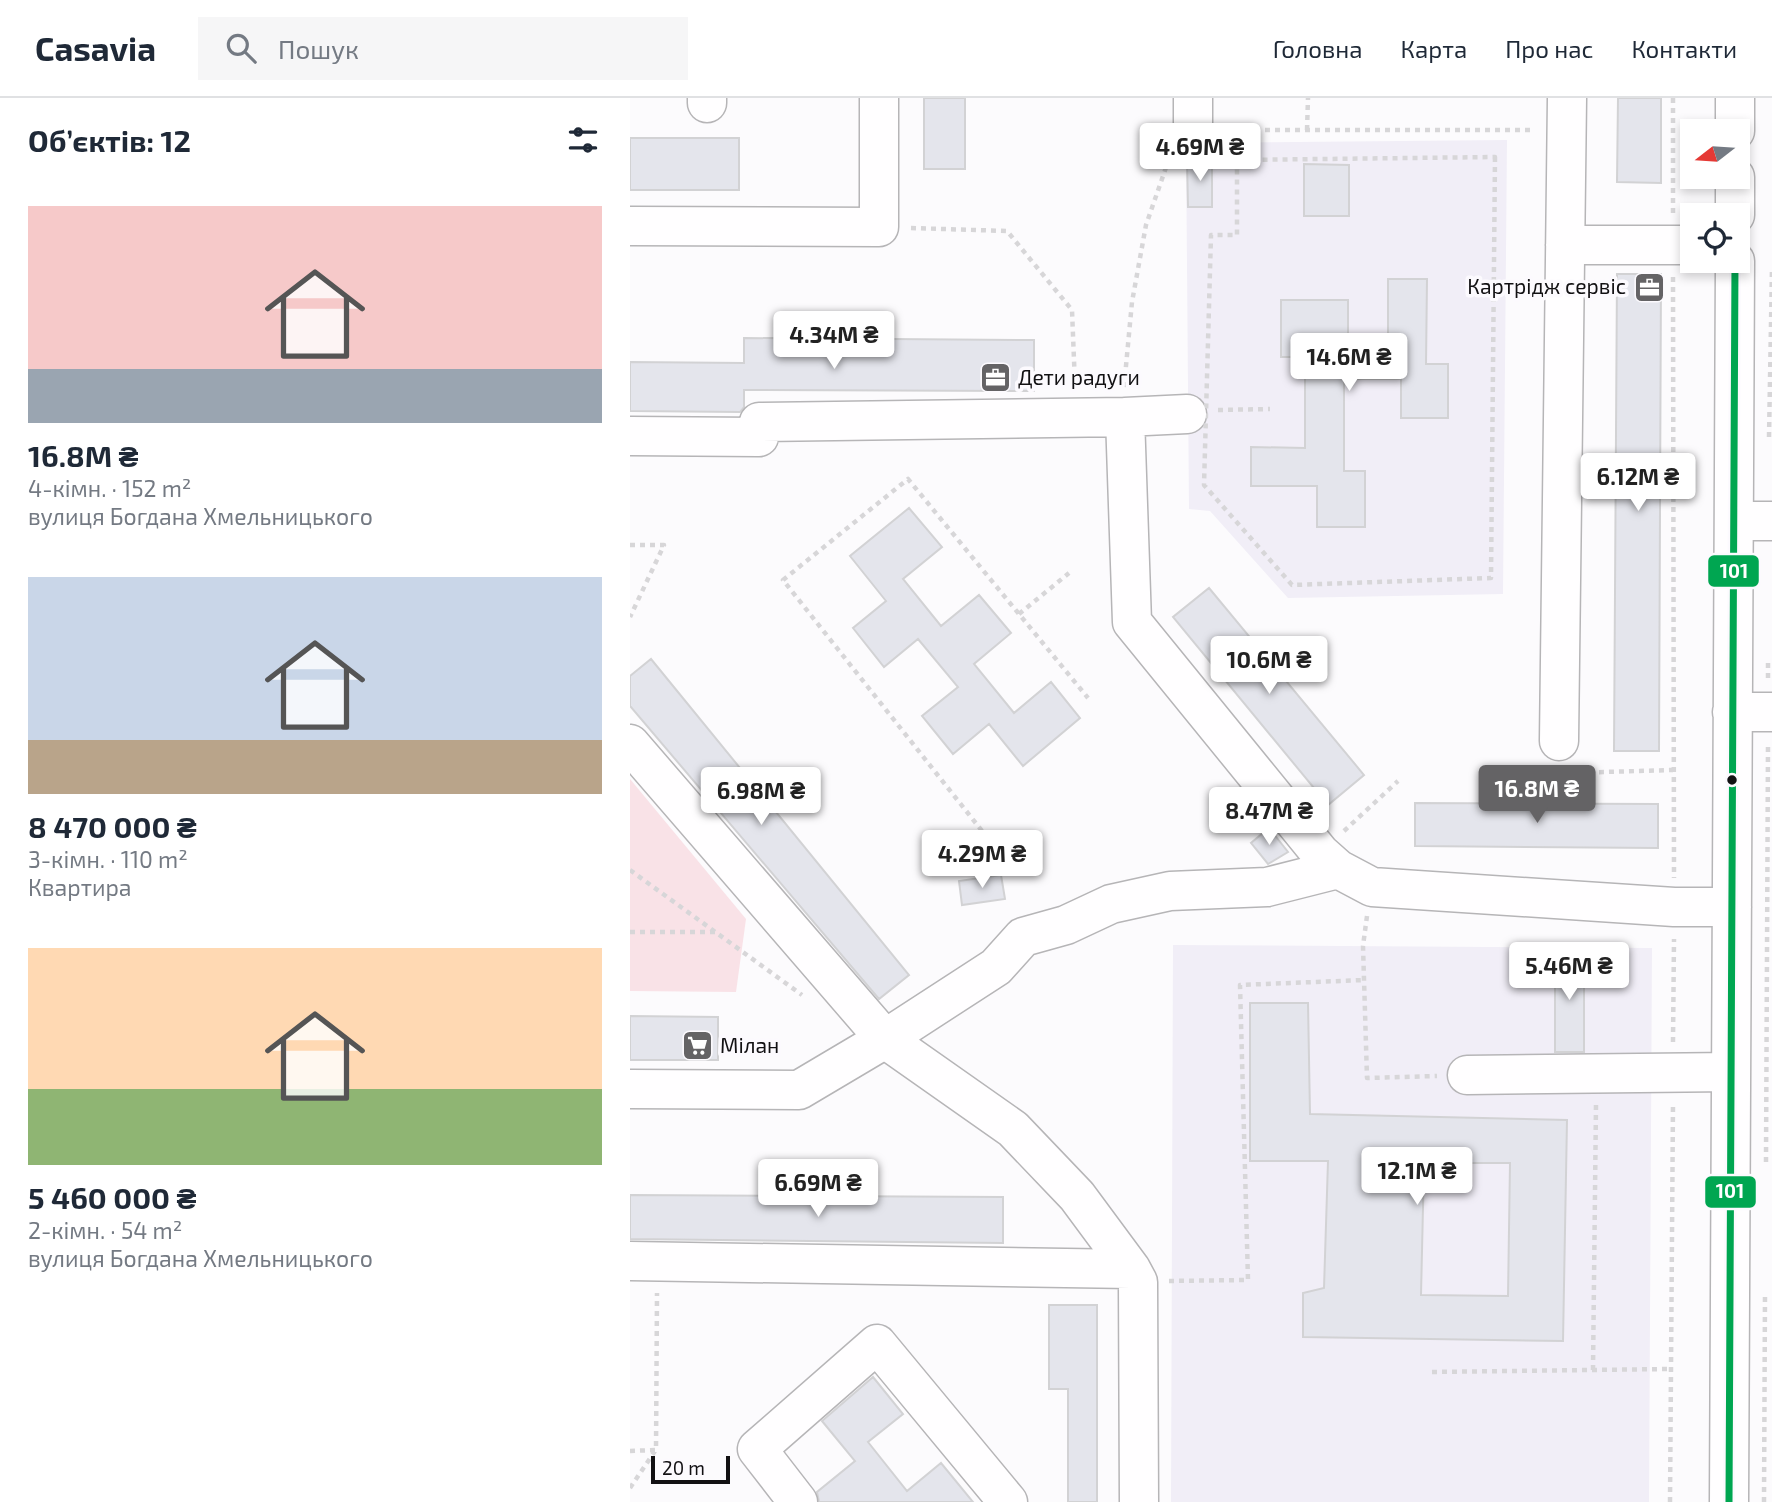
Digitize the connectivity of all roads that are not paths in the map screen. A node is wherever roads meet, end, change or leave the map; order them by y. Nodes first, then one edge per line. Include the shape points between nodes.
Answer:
1 (879, 98) edge
2 (1735, 98) edge
3 (1567, 114) edge
4 (1735, 119) edge
5 (630, 226) edge
6 (1565, 245) junction
7 (1680, 245) edge
8 (1735, 273) edge
9 (1198, 413) road end
10 (1125, 417) junction
11 (630, 436) edge
12 (1734, 520) junction
13 (1772, 521) edge
14 (1758, 712) edge
15 (630, 744) edge
16 (1557, 757) road end
17 (1329, 861) junction
18 (1732, 907) junction
19 (885, 1039) junction
20 (1731, 1072) junction
21 (1467, 1075) road end
22 (630, 1089) edge
23 (643, 1261) edge
24 (1135, 1275) junction
25 (798, 1502) edge
26 (1008, 1502) edge
27 (1139, 1502) edge
28 (1729, 1502) edge

1 - 5 street via 879,227
2 - 4 street
3 - 6 street
6 - 7 street
6 - 16 street
8 - 12 street
9 - 10 street
10 - 11 street via 759,422 759,437
10 - 17 street via 1132,622
12 - 13 street
12 - 14 street
14 - 18 street
15 - 19 street
17 - 18 street via 1372,887
17 - 19 street via 1267,887 1170,891 1111,904 1066,925 1023,937 996,967
18 - 20 street
19 - 22 street via 799,1090
19 - 24 street via 1013,1129 1077,1196
20 - 21 street
20 - 28 street
23 - 24 street
24 - 27 street
25 - 26 street via 757,1449 877,1344

